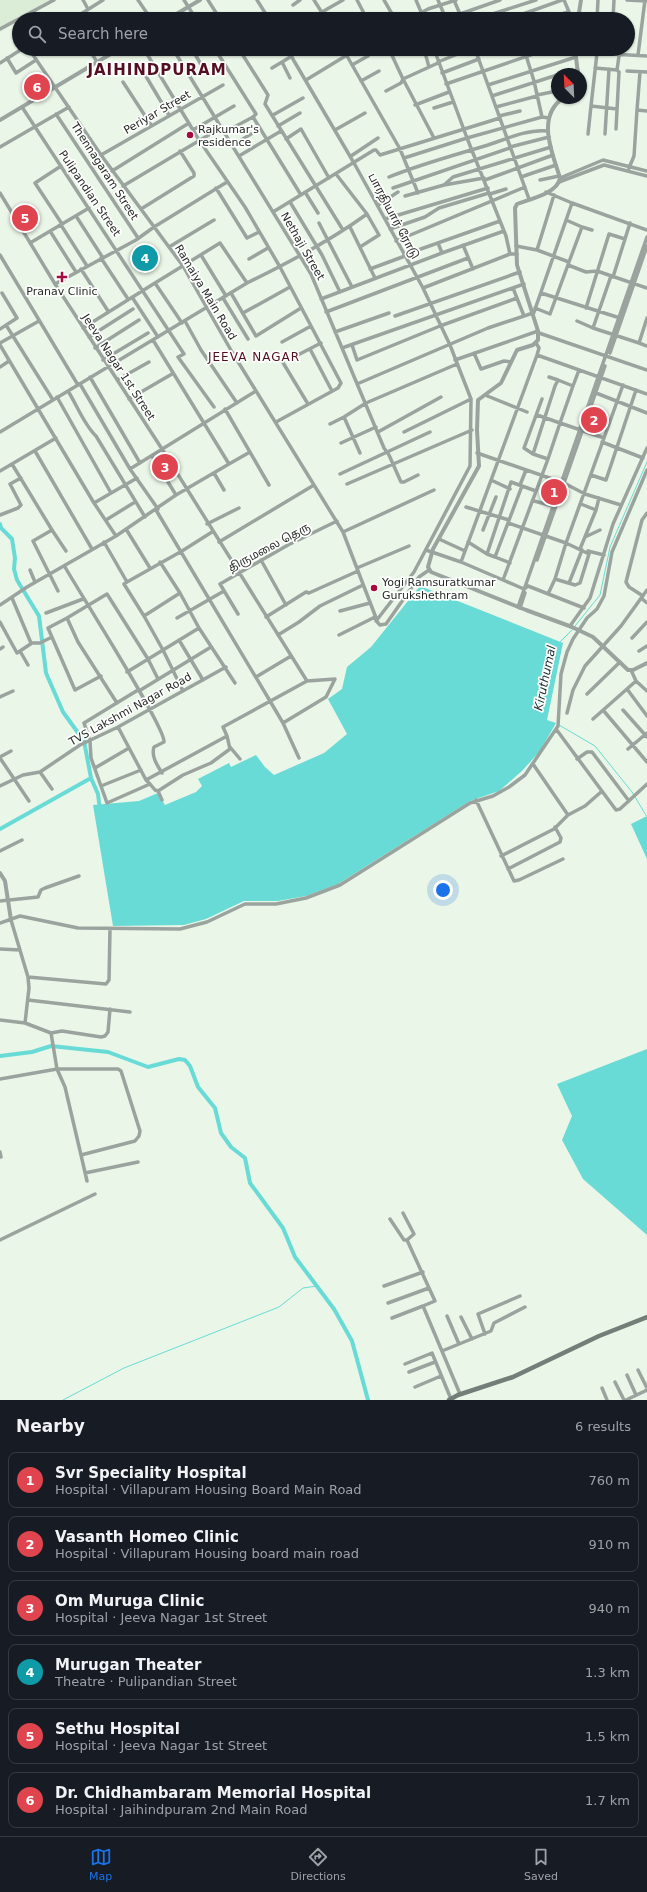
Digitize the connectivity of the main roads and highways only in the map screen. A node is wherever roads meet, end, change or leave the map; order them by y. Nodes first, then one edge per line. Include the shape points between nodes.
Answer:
1 (647, 1317) edge
2 (450, 1399) edge

1 - 2 main road via 599,1336 513,1377

